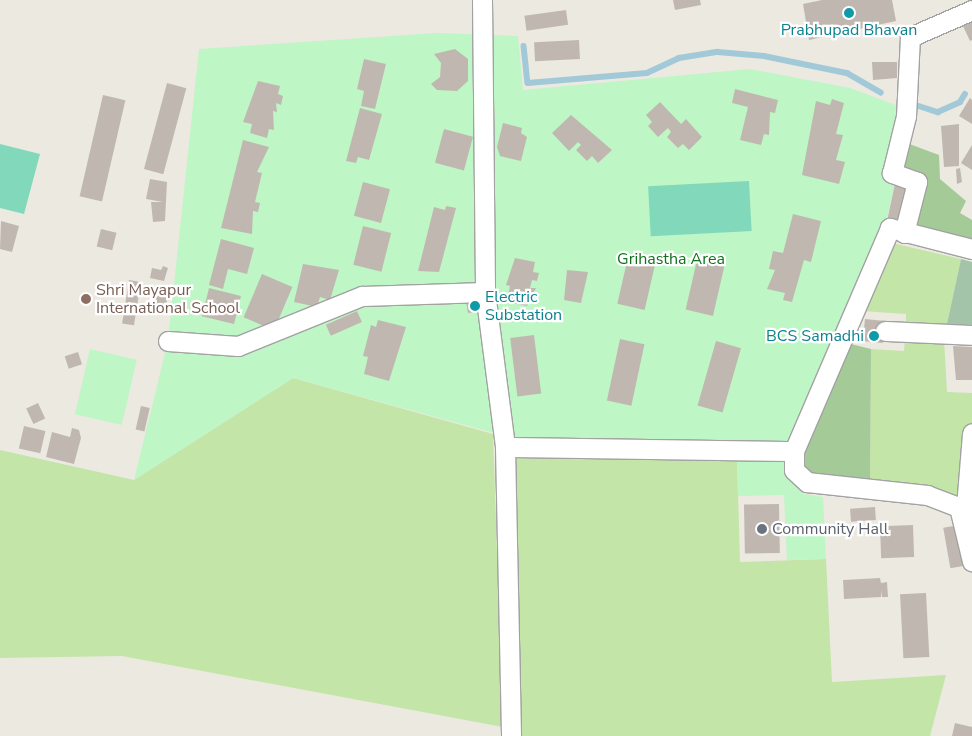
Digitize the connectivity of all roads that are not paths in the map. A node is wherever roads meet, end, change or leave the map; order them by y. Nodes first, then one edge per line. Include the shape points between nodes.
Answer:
1 (482, 0) edge
2 (972, 10) edge
3 (904, 232) junction
4 (972, 250) edge
5 (485, 292) junction
6 (885, 331) dead end
7 (972, 335) edge
8 (168, 341) dead end
9 (972, 433) edge
10 (505, 447) junction
11 (794, 451) junction
12 (965, 519) junction
13 (972, 561) edge
14 (511, 736) edge

1 - 5 street
2 - 3 street via 910,37 906,116 892,173 917,182
3 - 4 street
3 - 11 street via 890,228
5 - 8 street via 362,296 238,346
5 - 10 street
6 - 7 street
9 - 12 street
10 - 11 street
10 - 14 street
11 - 12 street via 794,470 808,482 944,499 959,507
12 - 13 street

